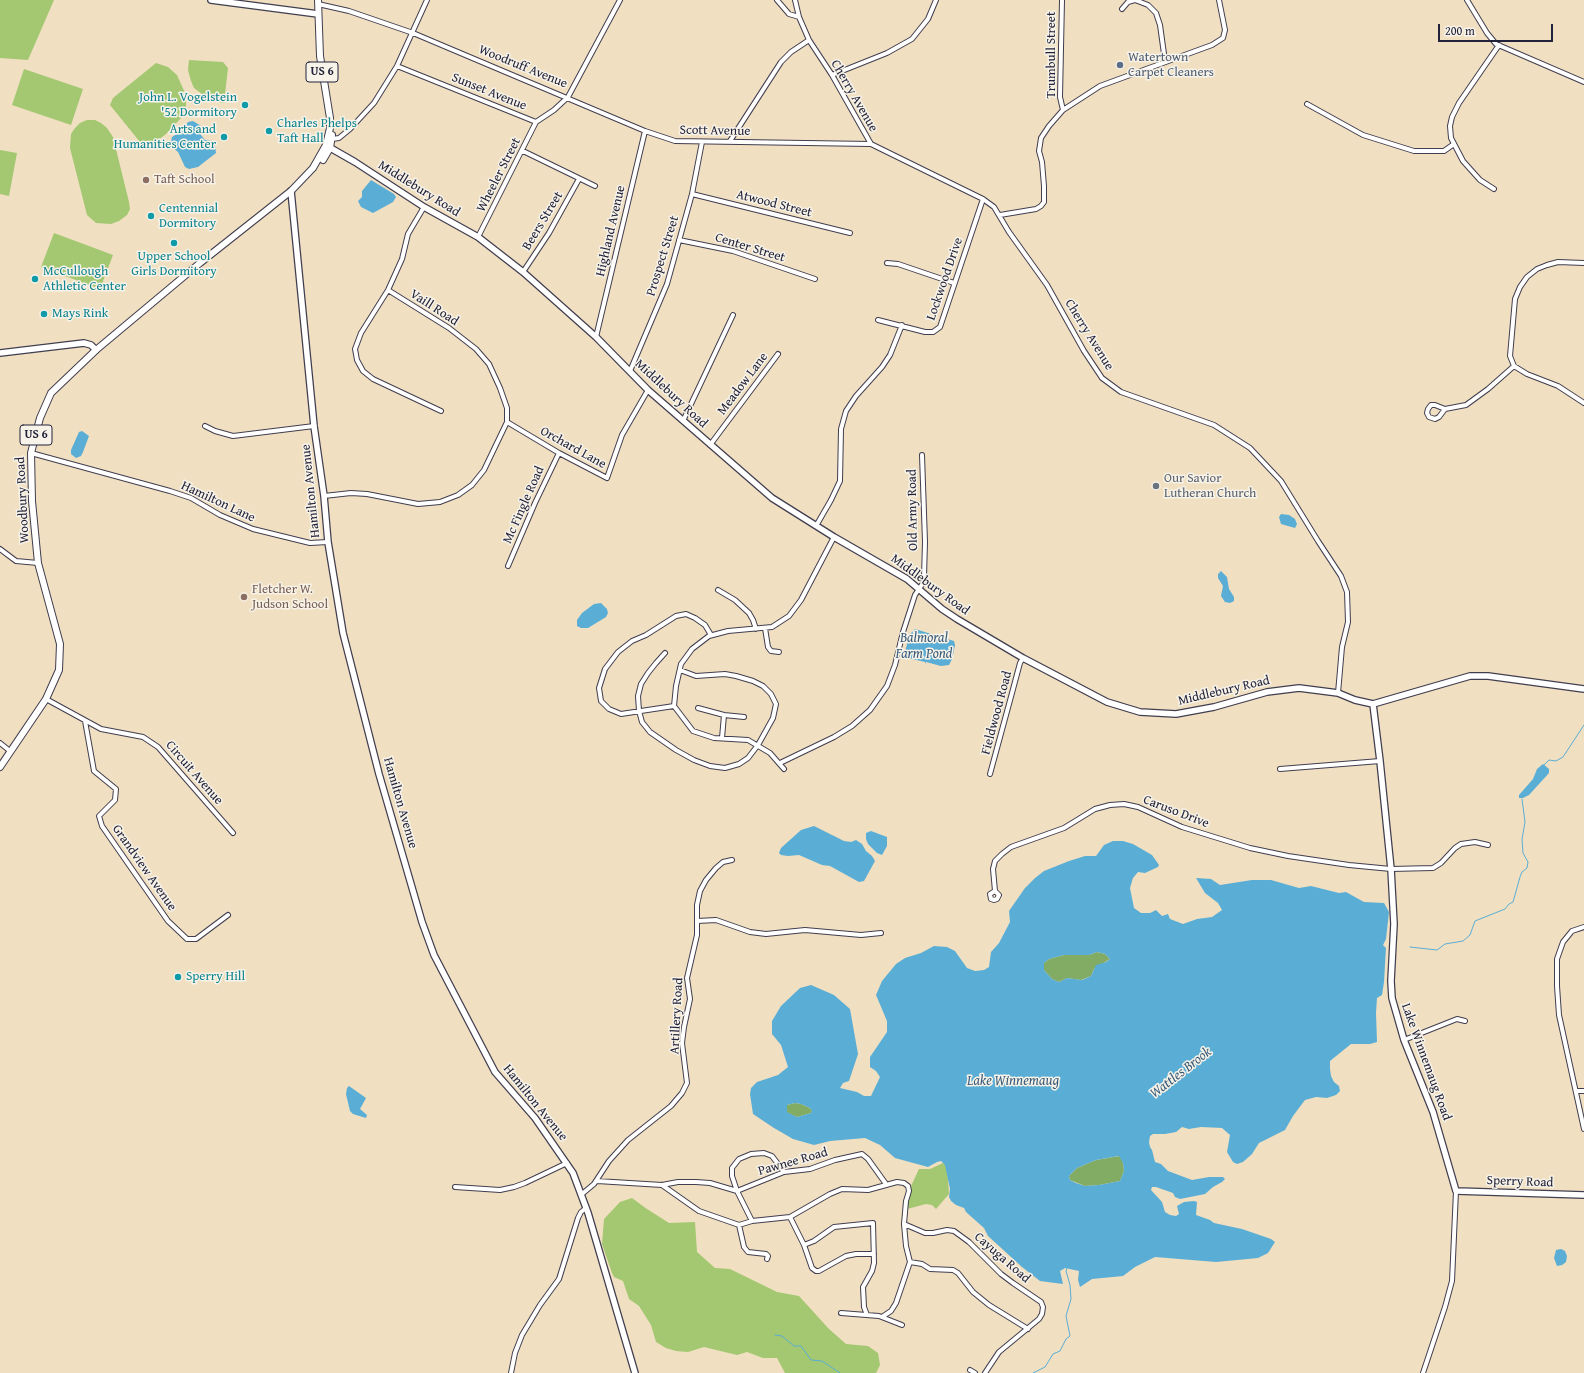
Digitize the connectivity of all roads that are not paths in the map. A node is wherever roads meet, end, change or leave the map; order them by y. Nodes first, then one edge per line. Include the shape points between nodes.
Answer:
1 (210, 0) edge
2 (427, 0) edge
3 (620, 0) edge
4 (777, 0) edge
5 (795, 0) edge
6 (936, 0) edge
7 (1062, 0) edge
8 (1219, 0) edge
9 (1467, 0) edge
10 (318, 2) edge
11 (1122, 9) dead end
12 (318, 14) junction
13 (799, 17) junction
14 (413, 33) junction
15 (809, 40) junction
16 (1499, 45) junction
17 (1165, 62) junction
18 (397, 66) junction
19 (832, 75) junction
20 (1584, 82) edge
21 (568, 97) junction
22 (1307, 104) dead end
23 (1063, 110) junction
24 (536, 122) junction
25 (330, 128) junction
26 (645, 131) junction
27 (332, 139) junction
28 (730, 141) junction
29 (702, 142) junction
30 (871, 144) junction
31 (1454, 144) junction
32 (328, 146) junction
33 (523, 151) junction
34 (579, 179) junction
35 (595, 186) dead end
36 (1494, 189) dead end
37 (291, 191) junction
38 (692, 194) junction
39 (983, 199) junction
40 (424, 207) junction
41 (1000, 215) junction
42 (850, 233) dead end
43 (478, 237) junction
44 (679, 240) junction
45 (887, 263) dead end
46 (1584, 263) edge
47 (523, 272) junction
48 (815, 279) dead end
49 (954, 283) junction
50 (388, 290) junction
51 (733, 315) dead end
52 (878, 320) dead end
53 (902, 325) junction
54 (596, 337) junction
55 (96, 350) junction
56 (0, 353) edge
57 (778, 354) dead end
58 (1514, 366) junction
59 (630, 371) junction
60 (648, 390) junction
61 (1584, 403) edge
62 (1446, 410) junction
63 (441, 411) dead end
64 (683, 421) junction
65 (507, 422) junction
66 (205, 426) dead end
67 (314, 426) junction
68 (710, 445) junction
69 (31, 453) junction
70 (559, 453) junction
71 (922, 455) dead end
72 (324, 496) junction
73 (816, 526) junction
74 (834, 537) junction
75 (328, 542) junction
76 (0, 549) edge
77 (38, 563) junction
78 (508, 566) dead end
79 (920, 588) junction
80 (718, 590) dead end
81 (765, 628) junction
82 (756, 629) junction
83 (711, 636) junction
84 (779, 652) dead end
85 (665, 653) dead end
86 (1023, 658) junction
87 (680, 670) junction
88 (1584, 689) edge
89 (1338, 693) junction
90 (46, 699) junction
91 (1372, 704) junction
92 (674, 706) junction
93 (698, 708) dead end
94 (639, 711) junction
95 (724, 715) junction
96 (744, 717) dead end
97 (85, 721) junction
98 (722, 738) junction
99 (0, 743) edge
100 (758, 745) junction
101 (10, 751) junction
102 (1380, 761) junction
103 (780, 763) junction
104 (0, 767) edge
105 (1280, 768) dead end
106 (784, 769) dead end
107 (990, 774) dead end
108 (233, 833) dead end
109 (1488, 845) dead end
110 (732, 860) dead end
111 (1391, 869) junction
112 (995, 891) dead end
113 (228, 915) dead end
114 (697, 921) junction
115 (1584, 927) edge
116 (881, 933) dead end
117 (1465, 1021) dead end
118 (1404, 1040) junction
119 (1576, 1091) junction
120 (1584, 1091) edge
121 (1584, 1129) edge
122 (567, 1162) junction
123 (784, 1172) junction
124 (597, 1181) junction
125 (886, 1184) junction
126 (662, 1185) junction
127 (455, 1187) dead end
128 (737, 1191) junction
129 (1456, 1191) junction
130 (582, 1194) junction
131 (1584, 1195) edge
132 (586, 1208) junction
133 (790, 1216) junction
134 (752, 1221) junction
135 (904, 1224) junction
136 (739, 1225) junction
137 (804, 1245) junction
138 (874, 1254) junction
139 (767, 1259) dead end
140 (910, 1262) junction
141 (841, 1313) dead end
142 (867, 1315) junction
143 (882, 1317) junction
144 (902, 1325) dead end
145 (1028, 1328) junction
146 (970, 1370) dead end
147 (512, 1373) edge
148 (635, 1373) edge
149 (975, 1373) edge
150 (985, 1373) edge
151 (1423, 1373) edge

1 - 12 street
2 - 14 street
3 - 21 street, Woodruff Avenue
4 - 13 street via 789,14
5 - 13 street, Cherry Avenue
6 - 19 street via 928,19 912,39 887,53
7 - 23 street, Trumbull Street via 1060,97
8 - 17 street via 1225,30 1223,38 1212,45
9 - 16 street via 1487,33
10 - 12 main road, US 6
10 - 14 street, Woodruff Avenue
11 - 17 street via 1128,2 1135,0 1148,5 1156,13
12 - 25 main road, US 6 via 320,56
13 - 15 street, Cherry Avenue
14 - 18 street
14 - 21 street, Woodruff Avenue
15 - 19 street, Cherry Avenue
15 - 28 street via 782,62
16 - 20 street
16 - 31 street via 1452,116 1451,138
17 - 23 street via 1100,86
18 - 24 street, Sunset Avenue
18 - 27 street via 374,103 350,129 339,138
19 - 30 street, Cherry Avenue
21 - 24 street, Sunset Avenue
21 - 26 street, Scott Avenue
22 - 31 street via 1363,135 1414,151 1444,151
23 - 41 street via 1041,138 1039,151 1044,186 1042,206
24 - 33 street, Wheeler Street
25 - 27 main road, Woodbury Road / US 6
25 - 32 main road, Woodbury Road / US 6
26 - 29 street, Scott Avenue via 676,141
26 - 54 street, Highland Avenue
27 - 32 main road, Woodbury Road / US 6
28 - 29 street, Scott Avenue
28 - 30 street, Scott Avenue
29 - 38 street, Prospect Street
30 - 39 street, Cherry Avenue
31 - 36 street via 1467,166 1480,180
32 - 37 main road, Woodbury Road / US 6 via 313,168
32 - 40 street, Middlebury Road
33 - 34 street
33 - 43 street, Wheeler Street
34 - 35 street
34 - 47 street, Beers Street via 549,233
37 - 55 main road, Woodbury Road / US 6
37 - 67 street, Hamilton Avenue
38 - 42 street, Atwood Street
38 - 44 street, Prospect Street
39 - 41 street, Cherry Avenue
39 - 49 street, Lockwood Drive
40 - 43 street, Middlebury Road
40 - 50 street via 408,234 402,259
41 - 89 street, Cherry Avenue via 1009,232 1047,285 1102,378 1121,392 1214,426 1250,448 1281,481 1341,576 1347,592 1348,622 1342,647
43 - 47 street, Middlebury Road
44 - 48 street, Center Street via 733,251
44 - 59 street, Prospect Street via 667,284
45 - 49 street via 898,264
46 - 58 street via 1558,262 1547,265 1527,277 1520,287 1510,339 1510,356
47 - 54 street, Middlebury Road
49 - 53 street, Lockwood Drive via 940,327 933,332 924,332
50 - 63 street via 361,333 355,349 357,360 363,371 373,379
50 - 65 street, Vaill Road via 476,348 489,364 500,388 507,408
51 - 64 street
52 - 53 street, Lockwood Drive
53 - 73 street via 890,355 846,411 841,429 840,481
54 - 59 street, Middlebury Road
55 - 56 street via 84,343
55 - 69 main road, Woodbury Road / US 6 via 52,393 40,418
57 - 68 street, Meadow Lane
58 - 61 street via 1558,386
58 - 62 street via 1466,404
59 - 60 street, Middlebury Road
60 - 64 street, Middlebury Road
60 - 70 street, Orchard Lane via 622,435 607,478
62 - 62 street via 1431,405 1427,413 1435,419
64 - 68 street, Middlebury Road
65 - 70 street, Orchard Lane
65 - 72 street via 484,470 472,485 458,495 440,502 418,504 367,494
66 - 67 street via 233,436
67 - 72 street, Hamilton Avenue
68 - 73 street, Middlebury Road via 772,498
69 - 75 street, Hamilton Lane via 191,498 254,529 310,543
69 - 77 main road, Woodbury Road / US 6 via 32,501
70 - 78 street, Mc Fingle Road
71 - 79 street, Old Army Road via 925,542 924,577
72 - 75 street, Hamilton Avenue
73 - 74 street, Middlebury Road
74 - 79 street, Middlebury Road
74 - 81 street via 801,600 788,616 772,627
75 - 122 street, Hamilton Avenue via 343,633 379,774 434,955 495,1072 535,1118
76 - 77 street via 16,561
77 - 90 main road, Woodbury Road / US 6 via 60,644 59,670
79 - 86 street, Middlebury Road via 942,609
79 - 103 street via 902,632 891,675 874,705 859,720 834,737
80 - 82 street via 735,600 749,613
81 - 82 street
81 - 84 street via 768,647
82 - 83 street via 728,631
83 - 87 street via 692,649 681,664
83 - 94 street via 704,625 686,614 676,616 618,652 605,669 599,688 601,701 609,709 621,714
85 - 94 street via 641,684 638,696
86 - 89 street, Middlebury Road via 1107,702 1140,712 1190,712 1285,689 1299,688
86 - 107 street, Fieldwood Road
87 - 92 street
87 - 100 street via 696,676 736,676 763,686 776,704 773,718
88 - 91 street via 1488,676 1470,676
89 - 91 street, Middlebury Road
90 - 97 street, Circuit Avenue
90 - 101 main road, Woodbury Road / US 6
91 - 102 street, Lake Winnemaug Road
92 - 94 street
92 - 98 street via 693,731
93 - 95 street
94 - 100 street via 642,722 650,732 682,754 710,766 725,768 739,764 748,758
95 - 96 street
95 - 98 street
97 - 108 street, Circuit Avenue via 101,729 143,737 158,747
97 - 113 street, Grandview Avenue via 94,771 116,789 115,800 100,816 102,826 168,921 187,939 196,939
98 - 100 street via 748,740
99 - 101 street
100 - 103 street
101 - 104 main road, Woodbury Road / US 6
102 - 105 street
102 - 111 street, Lake Winnemaug Road
103 - 106 street
109 - 111 street, Caruso Drive via 1475,842 1461,844 1433,868
110 - 114 street, Artillery Road via 723,862 716,868 700,891
111 - 112 street, Caruso Drive via 1288,856 1250,848 1182,827 1138,807 1124,804 1095,809 1064,828 1010,847 995,861
111 - 118 street, Lake Winnemaug Road via 1394,924 1392,998
114 - 116 street via 716,920 750,932 766,934 804,930 861,935
114 - 124 street, Artillery Road via 694,953 687,978 690,998 682,1043 687,1084 671,1106 628,1140 609,1161
115 - 119 street via 1572,931 1563,942 1557,959 1559,1015
117 - 118 street via 1457,1019
118 - 129 street, Lake Winnemaug Road via 1433,1112
119 - 120 street
119 - 121 street
122 - 127 street via 514,1187 500,1190
122 - 130 street, Hamilton Avenue
123 - 125 street, Pawnee Road via 810,1169 862,1154
123 - 128 street, Pawnee Road
123 - 128 street via 772,1156 764,1153 751,1154 739,1159 732,1168
124 - 126 street
124 - 130 street, Artillery Road via 592,1188
125 - 133 street via 868,1190 842,1189
125 - 135 street via 897,1182 908,1186
126 - 128 street via 678,1182 710,1183
126 - 136 street via 699,1211
128 - 134 street
129 - 131 street, Sperry Road
129 - 151 street, Lake Winnemaug Road via 1452,1281
130 - 132 street, Hamilton Avenue
132 - 147 street via 578,1218 559,1279 522,1335
132 - 148 street, Hamilton Avenue
133 - 134 street
133 - 137 street
134 - 136 street
135 - 140 street
135 - 145 street, Cayuga Road via 926,1233 954,1231 969,1242 1001,1274 1037,1298 1043,1307 1042,1314
136 - 139 street via 744,1247 748,1252 766,1254
137 - 138 street via 812,1268 820,1271 846,1256
137 - 138 street via 834,1227 873,1223
138 - 142 street via 872,1271 863,1287
140 - 143 street via 896,1303 891,1311
140 - 145 street via 922,1264 930,1269 953,1270 973,1292
141 - 142 street
142 - 143 street
143 - 144 street
145 - 150 street, Cayuga Road via 999,1352
146 - 149 street

